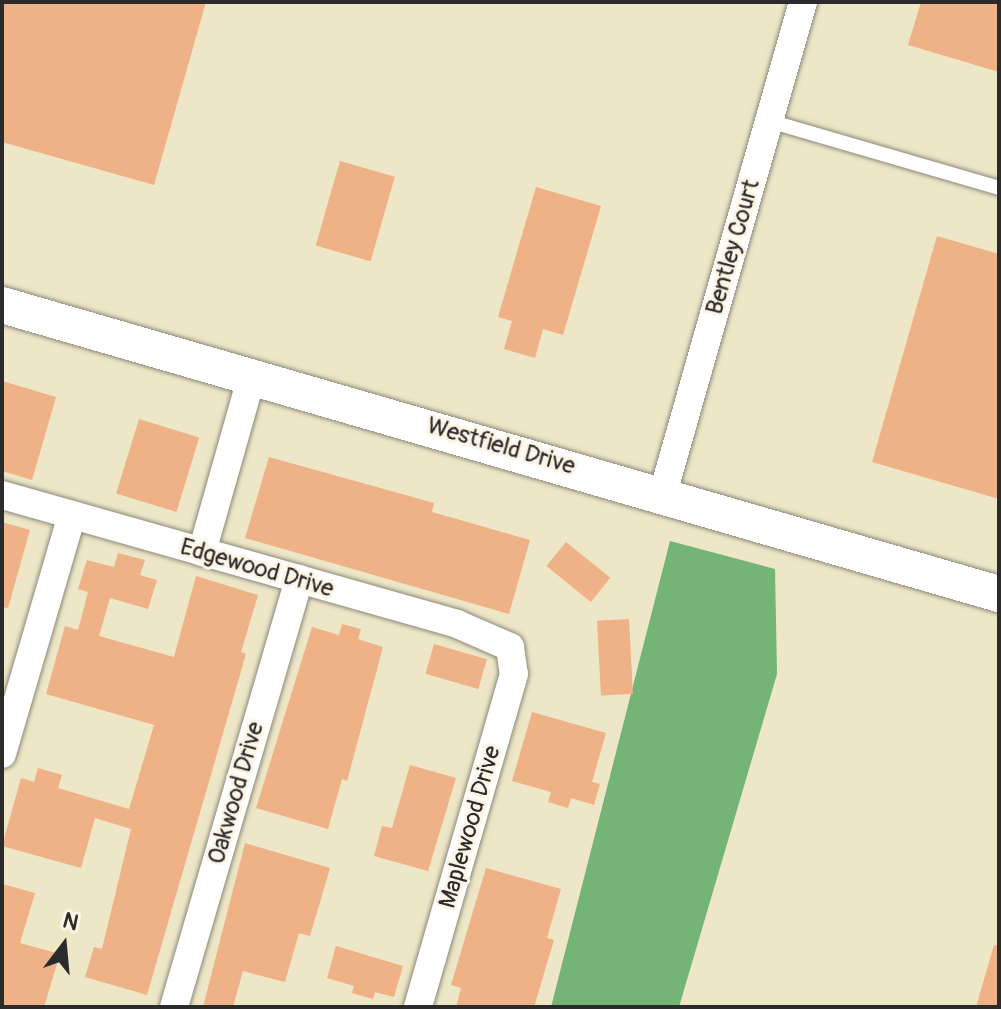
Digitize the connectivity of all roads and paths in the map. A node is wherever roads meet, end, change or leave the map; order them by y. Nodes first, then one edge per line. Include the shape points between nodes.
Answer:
1 (803, 2) edge
2 (769, 121) junction
3 (999, 188) edge
4 (2, 305) edge
5 (252, 375) junction
6 (663, 493) junction
7 (2, 495) edge
8 (72, 515) junction
9 (202, 552) junction
10 (299, 579) junction
11 (999, 594) edge
12 (510, 647) joint
13 (2, 754) edge
14 (174, 1007) edge
15 (418, 1007) edge

1 - 2 street, Bentley Court
2 - 3 lane
2 - 6 street, Bentley Court
4 - 5 street, Westfield Drive
5 - 6 street, Westfield Drive
5 - 9 street
6 - 11 street, Westfield Drive
7 - 8 street, Edgewood Drive
8 - 9 street, Edgewood Drive
8 - 13 street
9 - 10 street, Edgewood Drive
10 - 12 street, Edgewood Drive via 457,624
10 - 14 street, Oakwood Drive
12 - 15 street, Maplewood Drive via 514,674

